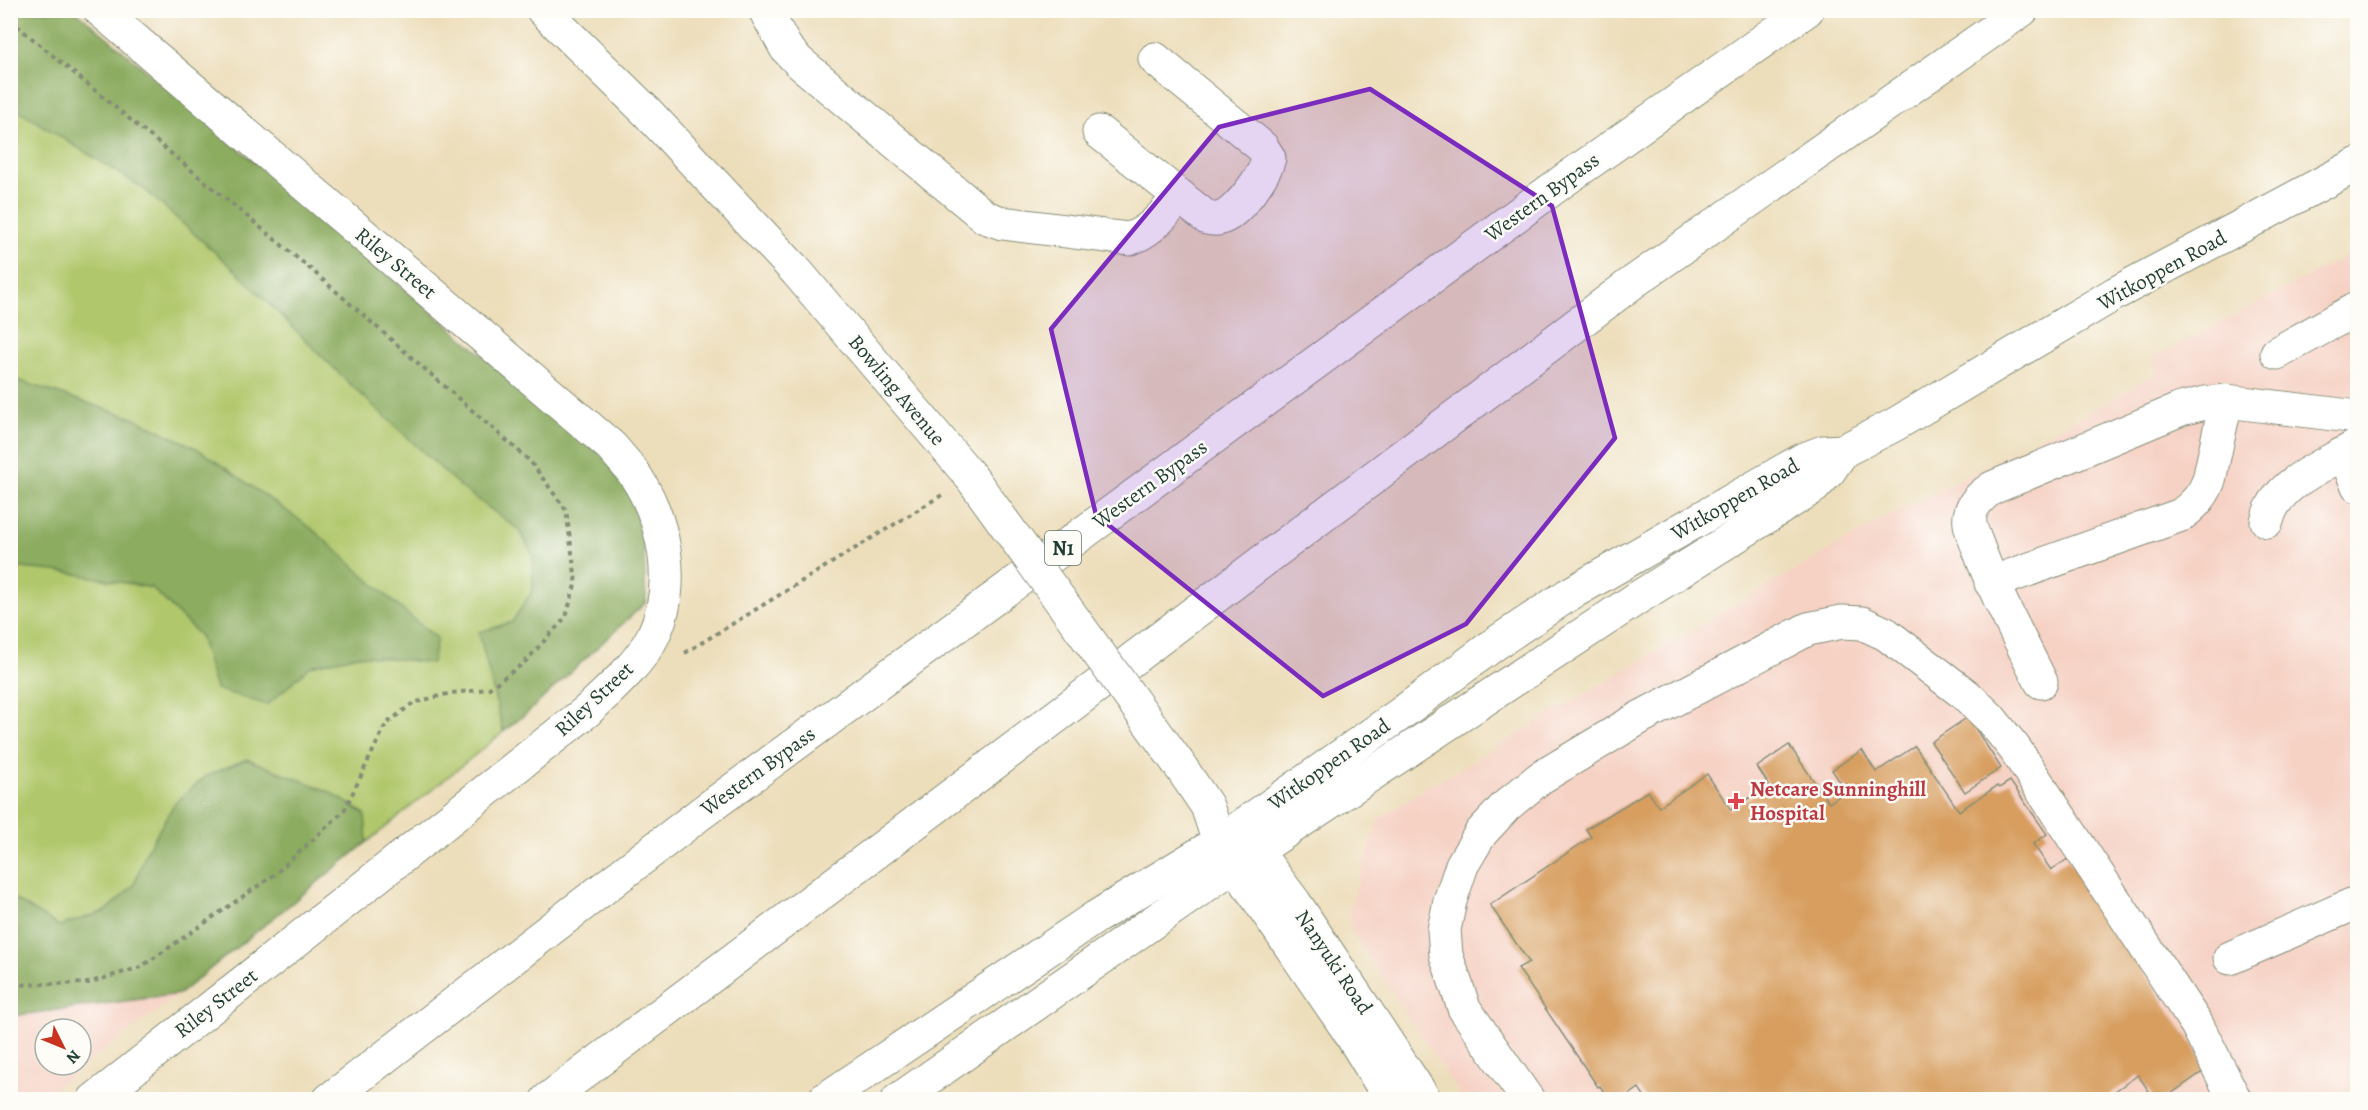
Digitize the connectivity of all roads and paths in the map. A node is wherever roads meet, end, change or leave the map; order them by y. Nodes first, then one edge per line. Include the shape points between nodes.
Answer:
1 (100, 10) edge
2 (543, 10) edge
3 (765, 10) edge
4 (1807, 10) edge
5 (2022, 10) edge
6 (10, 20) edge
7 (1155, 59) dead end
8 (1098, 132) dead end
9 (2358, 164) edge
10 (1180, 196) junction
11 (2358, 308) edge
12 (2277, 353) dead end
13 (2226, 401) junction
14 (2358, 417) edge
15 (2351, 450) edge
16 (2358, 486) edge
17 (2267, 521) dead end
18 (1991, 583) junction
19 (2041, 681) dead end
20 (1237, 846) junction
21 (2358, 902) edge
22 (2230, 958) dead end
23 (10, 986) edge
24 (94, 1100) edge
25 (329, 1100) edge
26 (547, 1100) edge
27 (824, 1100) edge
28 (898, 1100) edge
29 (1391, 1100) edge
30 (1425, 1100) edge
31 (1528, 1100) edge
32 (2235, 1100) edge

1 - 24 main road, Riley Street via 612,447 648,497 658,523 667,584 652,638 632,666 586,711
2 - 20 main road, Bowling Avenue, bridge via 647,112 797,272 971,477
3 - 10 main road via 786,48 799,62 985,217 1002,223 1129,239 1156,224
4 - 25 main road, Western Bypass / N1 via 1566,179 700,814
5 - 26 main road via 1632,283
6 - 23 path via 307,266 530,461 566,510 576,581 566,617 524,663 488,689 413,703 386,723 344,811 274,875 141,968 88,983
7 - 10 main road via 1262,147 1269,158 1266,170 1231,214 1219,220 1207,218
8 - 10 main road
9 - 20 main road, Witkoppen Road via 2116,293 1894,425 1843,451 1823,452 1802,460 1568,595 1389,722
11 - 12 main road
13 - 14 main road
13 - 18 main road via 2205,492 2189,509
13 - 18 main road via 2181,409 1983,494 1969,519
15 - 16 main road
15 - 17 main road via 2284,490 2270,508
18 - 19 main road
20 - 27 main road, Witkoppen Road via 1095,917
20 - 28 main road, Witkoppen Road
20 - 29 main road, Nanyuki Road
20 - 30 main road, Nanyuki Road via 1295,903
21 - 22 main road
31 - 32 main road via 1464,1008 1446,955 1444,930 1450,900 1462,865 1480,833 1540,778 1641,717 1808,629 1842,622 1862,623 1886,634 1990,718 2015,749 2197,1025

